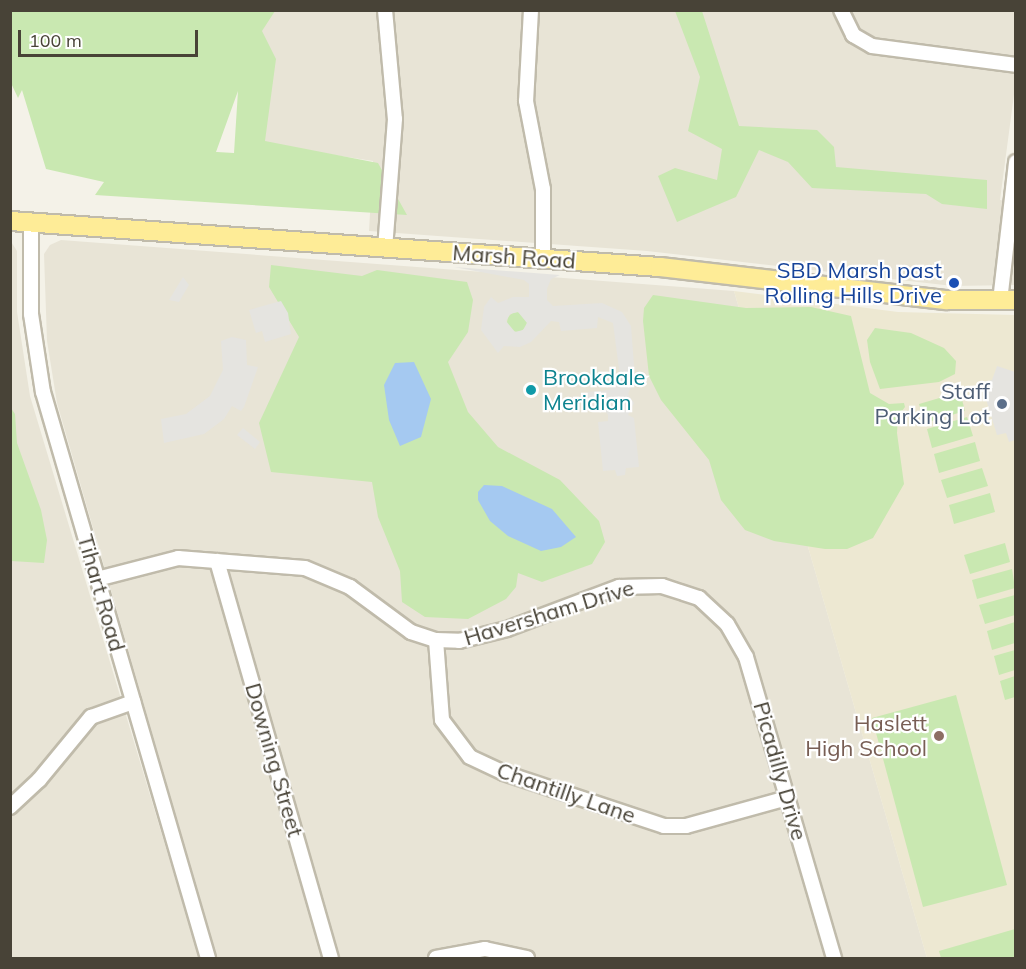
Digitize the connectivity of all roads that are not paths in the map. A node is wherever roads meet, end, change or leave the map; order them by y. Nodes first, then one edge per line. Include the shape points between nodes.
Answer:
1 (385, 10) edge
2 (531, 10) edge
3 (841, 10) edge
4 (1016, 65) edge
5 (1016, 162) edge
6 (10, 221) edge
7 (31, 222) junction
8 (385, 248) junction
9 (543, 259) junction
10 (1008, 300) edge
11 (218, 561) junction
12 (97, 579) junction
13 (699, 598) joint
14 (436, 640) junction
15 (133, 702) junction
16 (787, 798) junction
17 (10, 807) edge
18 (208, 958) edge
19 (331, 958) edge
20 (436, 958) edge
21 (527, 958) edge
22 (834, 958) edge

1 - 8 street via 395,118
2 - 9 street via 526,101 543,189
3 - 4 street via 853,35 872,46
5 - 10 street
6 - 7 main road, Marsh Road
7 - 8 main road, Marsh Road
7 - 12 street, Tihart Road via 31,314 36,357
8 - 9 main road, Marsh Road
9 - 10 main road, Marsh Road via 660,267 907,297
11 - 12 street, Haversham Drive via 168,559
11 - 14 street, Haversham Drive via 305,568 330,577 411,632
11 - 19 street, Downing Street
12 - 15 street, Tihart Road
13 - 14 street, Haversham Drive via 668,587 633,585 477,639
13 - 16 street, Picadilly Drive via 727,624 746,657
14 - 16 street, Chantilly Lane via 436,688 442,720 470,757 504,773 664,826 697,824
15 - 17 street via 91,717 21,801
15 - 18 street, Tihart Road
16 - 22 street, Picadilly Drive
20 - 21 street via 485,949

